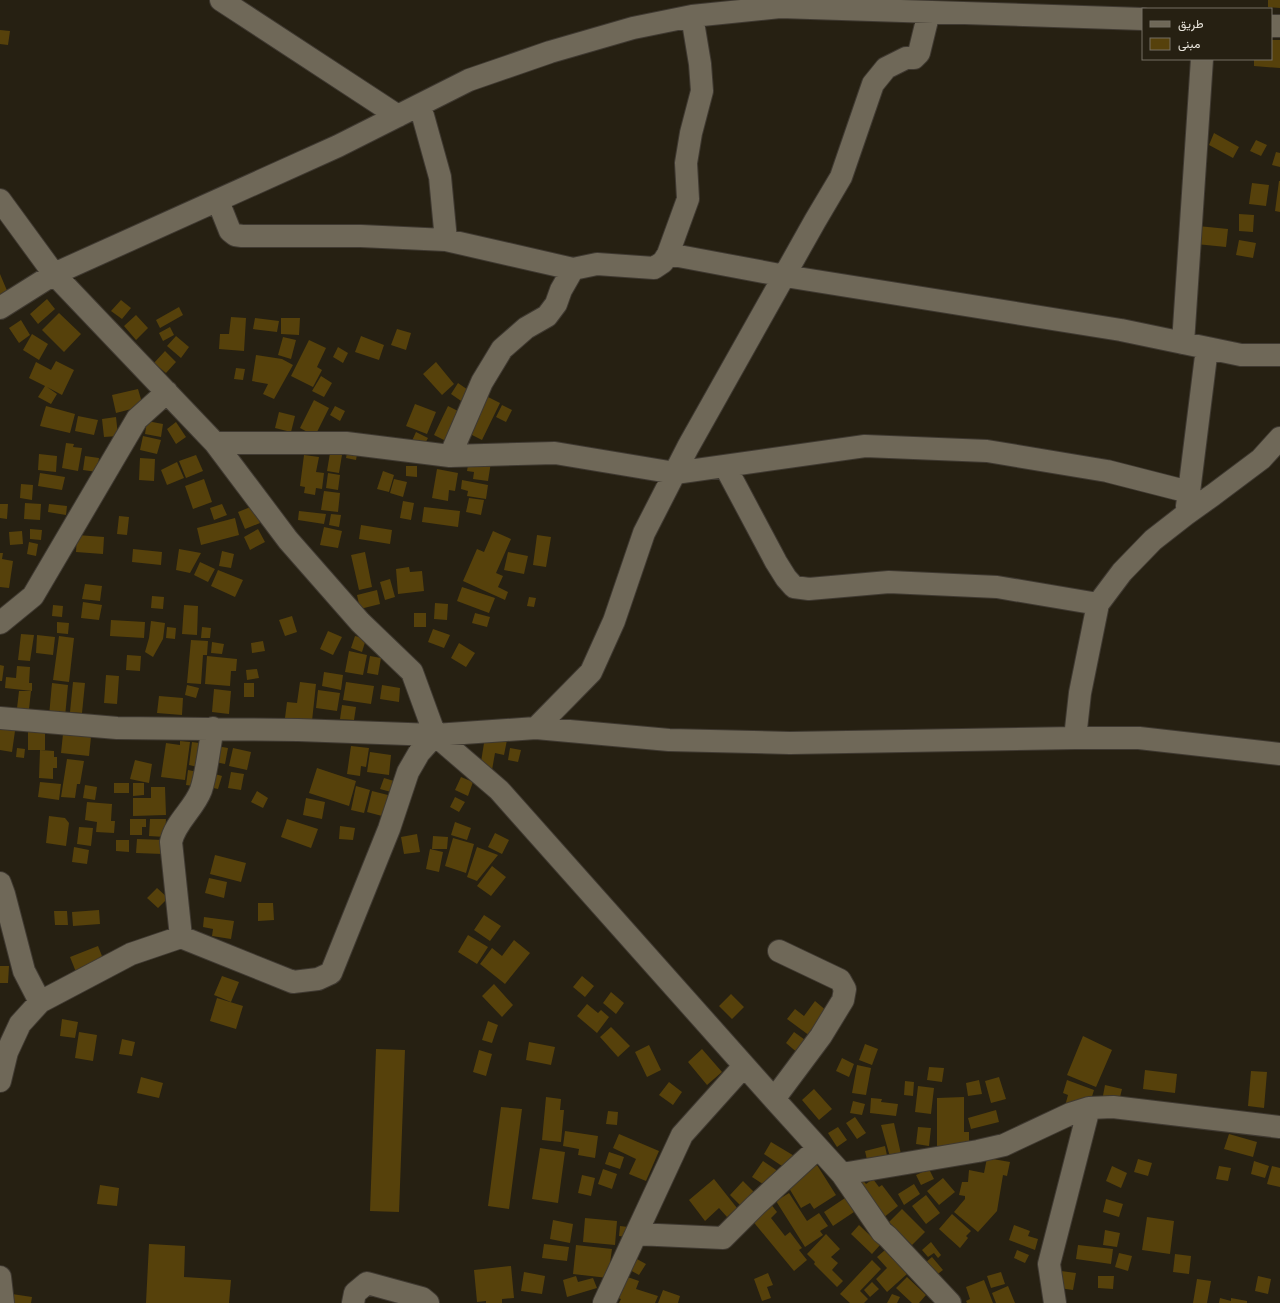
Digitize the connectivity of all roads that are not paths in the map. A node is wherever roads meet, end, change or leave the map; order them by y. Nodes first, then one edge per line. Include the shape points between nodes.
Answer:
1 (221, 0) edge
2 (929, 12) junction
3 (692, 16) junction
4 (1142, 19) edge
5 (1202, 60) edge
6 (420, 105) junction
7 (398, 116) junction
8 (0, 200) edge
9 (218, 201) junction
10 (446, 240) junction
11 (668, 254) junction
12 (573, 269) junction
13 (54, 274) junction
14 (785, 276) junction
15 (0, 308) edge
16 (1183, 343) junction
17 (1207, 348) junction
18 (1280, 355) edge
19 (167, 392) junction
20 (1280, 438) edge
21 (215, 443) junction
22 (450, 456) junction
23 (726, 466) junction
24 (675, 472) junction
25 (1189, 492) junction
26 (1185, 515) junction
27 (1098, 604) junction
28 (0, 623) edge
29 (0, 718) edge
30 (213, 728) junction
31 (536, 728) junction
32 (434, 735) junction
33 (1075, 738) junction
34 (1280, 754) edge
35 (0, 883) edge
36 (6, 921) edge
37 (181, 938) junction
38 (779, 951) dead end
39 (40, 1002) junction
40 (744, 1066) junction
41 (0, 1081) edge
42 (774, 1099) junction
43 (1089, 1108) junction
44 (1280, 1127) edge
45 (818, 1148) junction
46 (842, 1174) junction
47 (636, 1234) junction
48 (0, 1277) edge
49 (3, 1303) edge
50 (353, 1303) edge
51 (428, 1303) edge
52 (604, 1303) edge
53 (950, 1303) edge
54 (1055, 1303) edge

1 - 7 street
2 - 3 street via 780,7
2 - 4 street
2 - 14 street via 919,53 914,58 906,58 886,68 873,84 841,177
3 - 6 street via 633,28 550,52 470,80
3 - 11 street via 702,91 686,163 688,200
5 - 16 street
6 - 7 street
6 - 10 street via 440,177
7 - 9 street
8 - 13 street
9 - 10 street via 234,235
9 - 13 street
10 - 12 street
11 - 12 street via 663,262 654,268 597,264
11 - 14 street
12 - 22 street via 556,304 547,316 526,328 502,349 482,382
13 - 15 street
13 - 19 street
14 - 16 street via 1121,330
14 - 24 street
16 - 17 street
17 - 18 street via 1241,355
17 - 25 street
19 - 21 street
19 - 28 street via 137,419 34,596
20 - 26 street via 1261,459
21 - 22 street via 346,443
21 - 32 street via 288,540 360,622 412,672
22 - 24 street via 555,453
23 - 24 street
23 - 25 street via 865,446 987,452 1107,471
23 - 27 street via 776,562 794,587 809,589 889,582 997,587
24 - 31 street via 644,533 614,621 591,672
25 - 26 street
26 - 27 street via 1152,540 1122,572
27 - 33 street via 1080,692
29 - 30 street via 117,728
30 - 32 street
30 - 37 street via 201,790 173,834 171,842
31 - 32 street
31 - 33 street via 669,740 790,743
32 - 37 street via 408,772 389,829 331,974 293,982
32 - 40 street via 499,790
33 - 34 street via 1139,738
35 - 36 street via 4,894
36 - 39 street via 24,971
37 - 39 street via 131,954
38 - 42 street via 840,980 845,989 843,1000 821,1036
39 - 41 street via 20,1024 7,1052
40 - 42 street
40 - 47 street via 682,1135
42 - 45 street
43 - 44 street via 1113,1107
43 - 46 street via 1070,1114 1004,1145
43 - 54 street via 1049,1264
45 - 46 street
45 - 47 street via 723,1238
46 - 53 street via 882,1232
47 - 52 street
48 - 49 street
50 - 51 street via 355,1293 367,1283 422,1298

